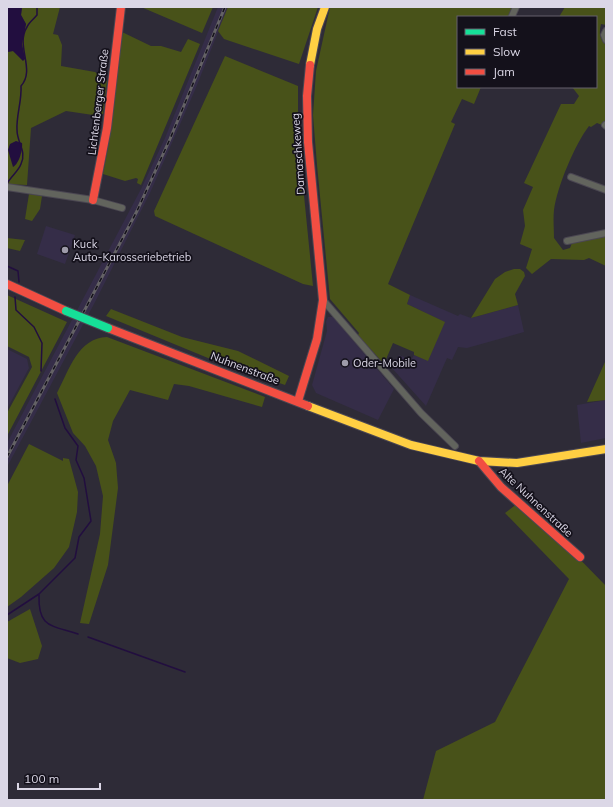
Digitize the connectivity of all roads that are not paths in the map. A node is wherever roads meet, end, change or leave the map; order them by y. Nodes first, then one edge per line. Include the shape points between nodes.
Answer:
1 (121, 7) edge
2 (324, 7) edge
3 (516, 7) edge
4 (512, 16) dead end
5 (606, 31) edge
6 (606, 40) edge
7 (571, 177) dead end
8 (7, 188) edge
9 (606, 190) edge
10 (93, 200) junction
11 (122, 208) dead end
12 (606, 233) edge
13 (567, 241) dead end
14 (7, 284) edge
15 (323, 300) junction
16 (298, 401) junction
17 (455, 446) dead end
18 (606, 449) edge
19 (479, 461) junction
20 (580, 557) dead end

1 - 10 street, Lichtenberger Straße via 107,130
2 - 15 street, Damaschkeweg via 314,38 306,104 309,164
3 - 4 street
5 - 6 street
7 - 9 street
8 - 10 street
10 - 11 street
12 - 13 street
14 - 16 street, Nuhnenstraße, bridge via 66,312
15 - 16 street, Damaschkeweg via 311,367
15 - 17 street via 421,413
16 - 19 street, Nuhnenstraße via 411,445
18 - 19 street, Nuhnenstraße via 517,463
19 - 20 street, Alte Nuhnenstraße via 507,492

